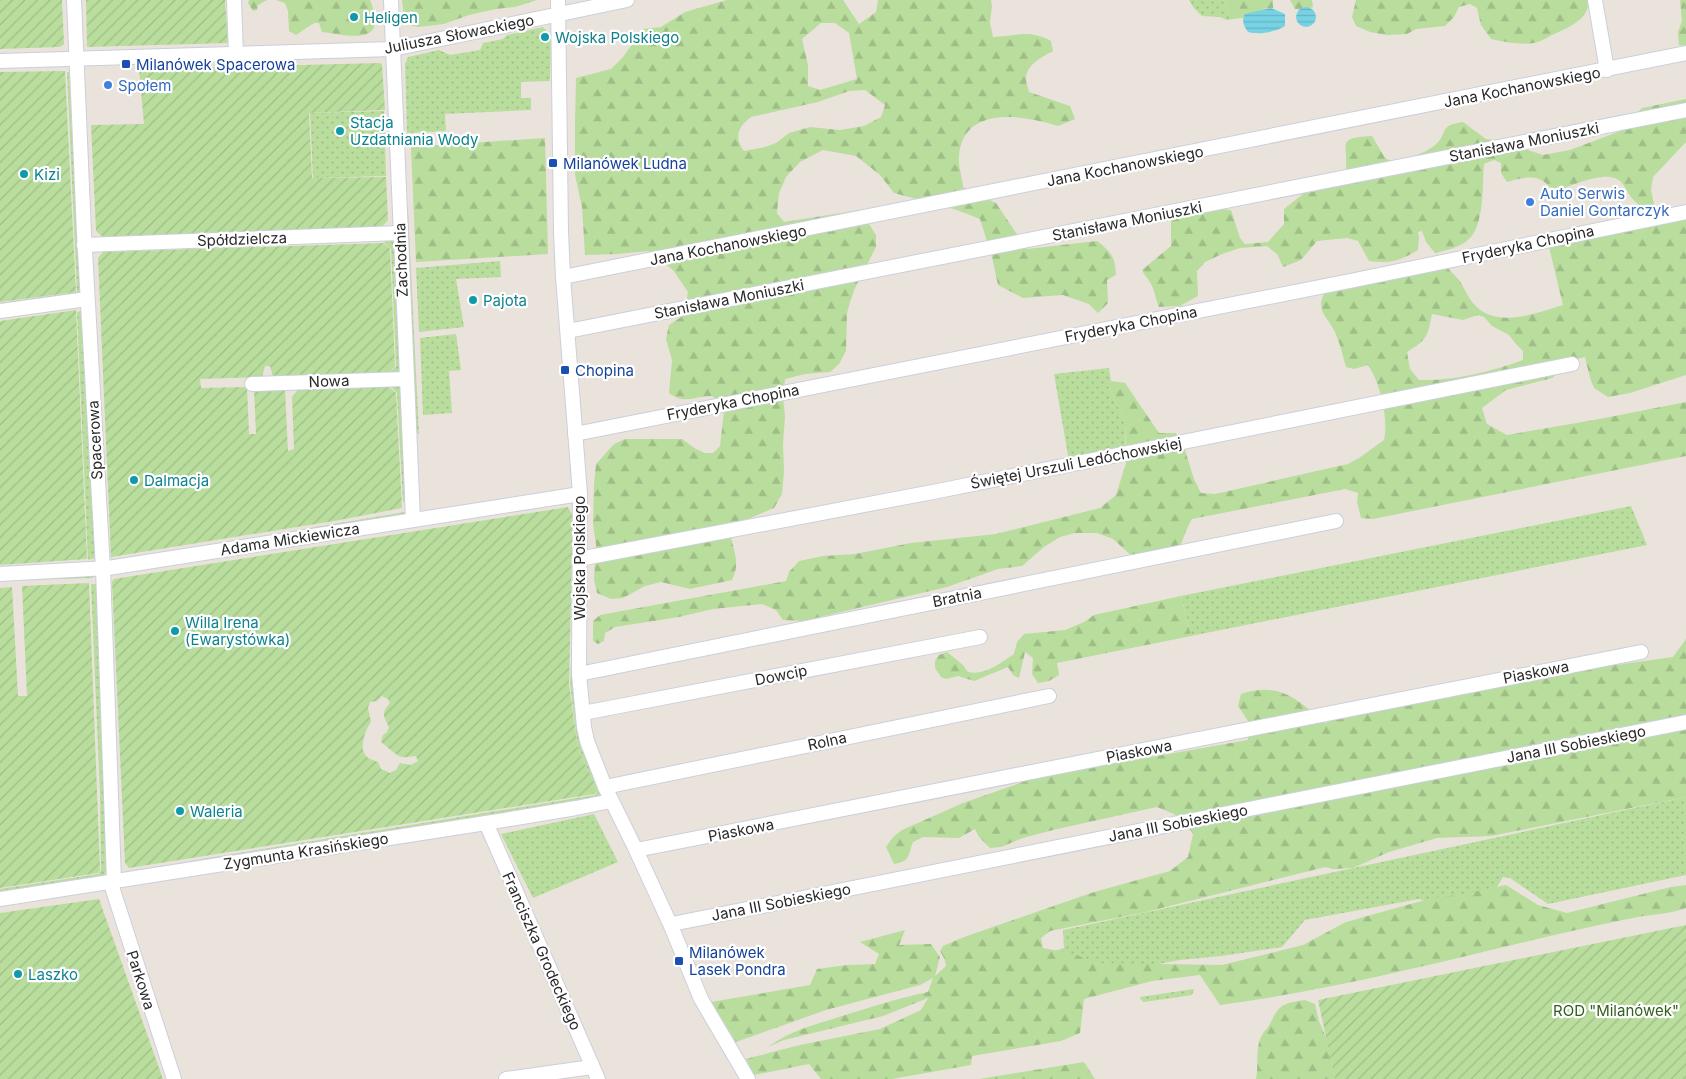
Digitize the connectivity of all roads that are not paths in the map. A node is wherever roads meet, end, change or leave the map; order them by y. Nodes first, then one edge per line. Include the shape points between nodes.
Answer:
1 (74, 0) edge
2 (234, 0) edge
3 (391, 0) edge
4 (626, 0) edge
5 (1595, 0) edge
6 (558, 7) edge
7 (393, 49) junction
8 (1686, 53) edge
9 (236, 54) junction
10 (76, 59) junction
11 (0, 61) edge
12 (1607, 70) junction
13 (1686, 110) edge
14 (1686, 212) edge
15 (400, 233) junction
16 (84, 245) junction
17 (563, 277) junction
18 (87, 299) junction
19 (0, 311) edge
20 (568, 331) junction
21 (1572, 364) dead end
22 (406, 379) junction
23 (252, 384) dead end
24 (575, 434) junction
25 (580, 494) junction
26 (413, 519) junction
27 (1336, 521) dead end
28 (579, 559) junction
29 (103, 569) junction
30 (0, 574) edge
31 (980, 637) dead end
32 (1641, 652) dead end
33 (579, 674) junction
34 (1049, 696) dead end
35 (583, 713) junction
36 (1686, 722) edge
37 (605, 787) junction
38 (611, 801) junction
39 (486, 823) junction
40 (636, 850) junction
41 (114, 881) junction
42 (0, 899) edge
43 (671, 926) junction
44 (595, 1073) edge
45 (174, 1079) edge
46 (506, 1079) edge
47 (748, 1079) edge

1 - 10 street, Spacerowa
2 - 9 street
3 - 7 street, Zachodnia
4 - 6 street, Juliusza Słowackiego
5 - 12 street
6 - 7 street, Juliusza Słowackiego
6 - 17 street, Wojska Polskiego
7 - 9 street, Juliusza Słowackiego
7 - 15 street, Zachodnia
8 - 12 street, Jana Kochanowskiego
9 - 10 street, Juliusza Słowackiego
10 - 11 street, Juliusza Słowackiego
10 - 16 street, Spacerowa
12 - 17 street, Jana Kochanowskiego
13 - 20 street, Stanisława Moniuszki
14 - 24 street, Fryderyka Chopina
15 - 16 street, Spółdzielcza
15 - 22 street, Zachodnia
16 - 18 street, Spacerowa
17 - 20 street, Wojska Polskiego
18 - 19 street
18 - 29 street, Spacerowa
20 - 24 street, Wojska Polskiego
21 - 28 street, Świętej Urszuli Ledóchowskiej
22 - 23 street, Nowa
22 - 26 street, Zachodnia
24 - 25 street, Wojska Polskiego
25 - 26 street, Adama Mickiewicza
25 - 28 street, Wojska Polskiego
26 - 29 street, Adama Mickiewicza
27 - 33 street, Bratnia
28 - 33 street, Wojska Polskiego
29 - 30 street, Adama Mickiewicza
29 - 41 street, Spacerowa
31 - 35 street, Dowcip
32 - 40 street, Piaskowa
33 - 35 street, Wojska Polskiego
34 - 37 street, Rolna
35 - 37 street, Wojska Polskiego via 587,741
36 - 43 street, Jana III Sobieskiego
37 - 38 street, Wojska Polskiego
38 - 39 street, Zygmunta Krasińskiego
38 - 40 street, Wojska Polskiego
39 - 41 street, Zygmunta Krasińskiego
39 - 44 street, Franciszka Grodeckiego
40 - 43 street, Wojska Polskiego
41 - 42 street, Zygmunta Krasińskiego
41 - 45 street, Parkowa via 115,900
43 - 47 street, Wojska Polskiego via 701,999
44 - 46 street

